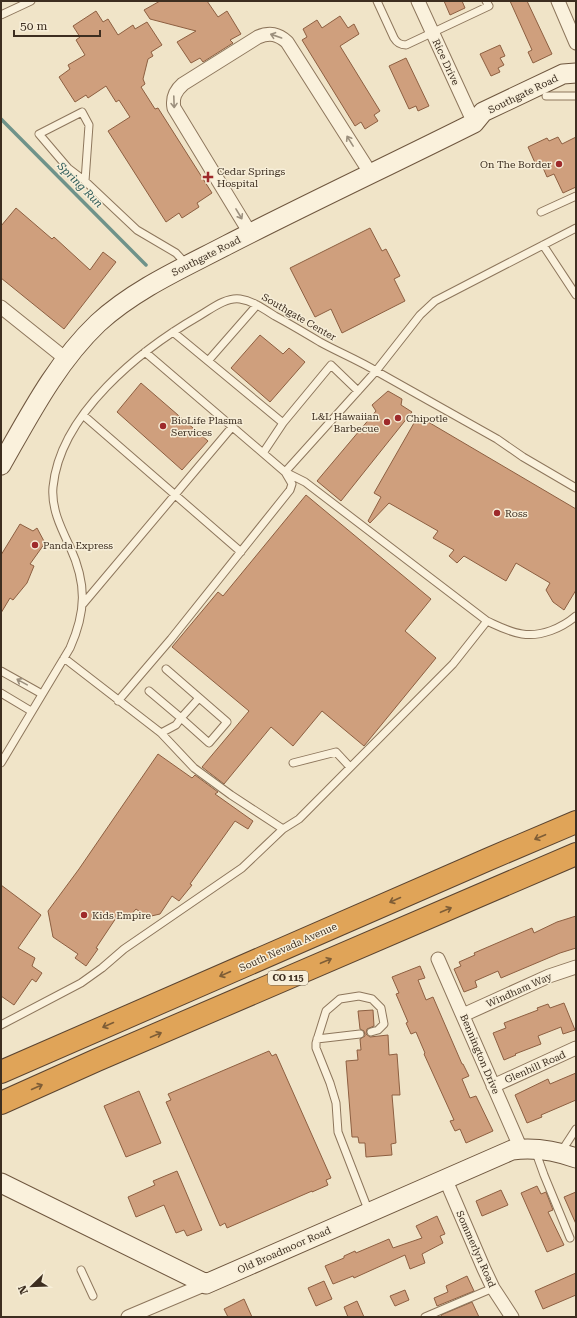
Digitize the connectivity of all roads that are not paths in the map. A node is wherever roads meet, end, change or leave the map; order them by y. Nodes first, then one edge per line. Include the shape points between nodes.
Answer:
1 (31, 1) edge
2 (377, 1) edge
3 (418, 1) edge
4 (486, 1) edge
5 (558, 1) edge
6 (1, 16) edge
7 (433, 33) junction
8 (576, 43) edge
9 (576, 72) edge
10 (576, 80) edge
11 (546, 96) junction
12 (576, 96) edge
13 (474, 123) junction
14 (371, 174) junction
15 (85, 181) junction
16 (576, 196) edge
17 (541, 212) dead end
18 (576, 228) edge
19 (250, 233) junction
20 (543, 245) junction
21 (187, 266) junction
22 (576, 295) edge
23 (257, 305) junction
24 (1, 307) edge
25 (173, 332) junction
26 (145, 352) junction
27 (66, 359) junction
28 (208, 361) junction
29 (376, 370) junction
30 (358, 391) junction
31 (83, 415) junction
32 (283, 423) junction
33 (232, 427) junction
34 (263, 453) junction
35 (1, 465) edge
36 (284, 472) junction
37 (576, 488) edge
38 (175, 495) junction
39 (241, 552) junction
40 (83, 604) junction
41 (576, 616) edge
42 (487, 621) junction
43 (64, 658) junction
44 (166, 669) dead end
45 (1, 671) edge
46 (149, 691) dead end
47 (1, 693) edge
48 (42, 694) junction
49 (199, 698) junction
50 (118, 700) junction
51 (31, 711) junction
52 (181, 718) junction
53 (161, 733) junction
54 (1, 763) edge
55 (293, 763) dead end
56 (350, 767) junction
57 (576, 822) edge
58 (283, 829) junction
59 (576, 854) edge
60 (438, 958) dead end
61 (576, 967) edge
62 (463, 1015) junction
63 (1, 1025) edge
64 (371, 1032) dead end
65 (360, 1034) dead end
66 (317, 1039) junction
67 (576, 1048) edge
68 (1, 1072) edge
69 (493, 1086) junction
70 (1, 1103) edge
71 (576, 1129) edge
72 (528, 1148) junction
73 (568, 1155) edge
74 (445, 1178) junction
75 (1, 1183) edge
76 (370, 1212) junction
77 (570, 1238) dead end
78 (81, 1270) dead end
79 (206, 1284) junction
80 (493, 1288) junction
81 (93, 1296) dead end
82 (128, 1317) edge
83 (425, 1317) edge
84 (512, 1317) edge

1 - 6 lane
2 - 7 lane via 398,43 406,45
3 - 7 street, Rice Drive
4 - 7 lane via 489,6
5 - 8 street
7 - 13 street, Rice Drive
9 - 13 street, Southgate Road via 563,74 483,112
10 - 11 street, Southgate Road
11 - 12 lane
11 - 13 street, Southgate Road via 488,124
13 - 14 street, Southgate Road
14 - 19 street, Southgate Road
14 -> 19 street via 287,42 275,34 258,37 183,84 177,89 173,102 174,108
15 - 15 lane via 89,125 82,112 39,134 68,168
15 - 21 lane via 137,230 176,253
16 - 17 lane
18 - 20 lane
19 - 21 street, Southgate Road
20 - 22 lane
20 - 29 lane via 435,301 420,315
21 - 27 street, Southgate Road via 149,286 120,306 89,332
23 - 25 lane, Southgate Center via 239,299 228,300
23 - 28 lane
23 - 29 lane, Southgate Center
24 - 27 street
25 - 26 lane, Southgate Center
25 - 28 lane
26 - 31 lane, Southgate Center via 102,392
26 - 33 lane
27 - 35 street, Southgate Road via 39,398
28 - 32 lane
29 - 30 lane
29 - 37 lane, Southgate Center via 497,439
30 - 32 lane via 331,365
30 - 36 lane
31 - 38 lane
31 - 40 lane, Southgate Center via 60,456 53,487 57,515 77,564
32 - 34 lane
33 - 34 lane
33 - 38 lane
34 - 36 lane
36 - 39 lane via 292,484 290,490
36 - 42 lane via 305,482
38 - 39 lane
38 - 40 lane
39 - 50 lane
40 - 43 lane, Southgate Center via 77,632
41 - 42 lane via 569,622 539,634 522,634 506,630
42 - 56 lane via 453,664
43 - 48 lane, Southgate Center
43 - 50 lane
44 - 49 lane
48 -> 45 lane
46 - 52 lane
47 - 51 lane
48 - 51 lane, Southgate Center
49 - 52 lane
49 - 52 lane via 227,722 209,743
50 - 53 lane
51 - 54 lane, Southgate Center
52 - 53 lane via 176,725
53 - 58 lane via 194,768
55 - 56 lane via 336,752
56 - 58 lane via 299,819
57 -> 68 highway, South Nevada Avenue / CO 115
58 - 63 lane via 242,868 124,949 81,983
70 -> 59 highway, CO 115
60 - 62 street, Bennington Drive
61 - 62 street, Windham Way via 549,976
62 - 69 street, Bennington Drive
64 - 66 lane via 384,1024 381,1008 372,999 359,996 340,999 326,1012
65 - 66 lane
66 - 76 lane via 316,1048 336,1103 338,1132
67 - 69 street, Glenhill Road
69 - 72 street, Bennington Drive
71 - 73 lane
72 - 73 street, Old Broadmoor Road
72 - 74 street, Old Broadmoor Road via 512,1150
72 - 77 lane via 544,1175
74 - 76 street, Old Broadmoor Road
74 - 80 street, Sommerlyn Road
75 - 79 street
76 - 79 street, Old Broadmoor Road
78 - 81 lane
79 - 82 street
80 - 83 lane
80 - 84 street, Sommerlyn Road

